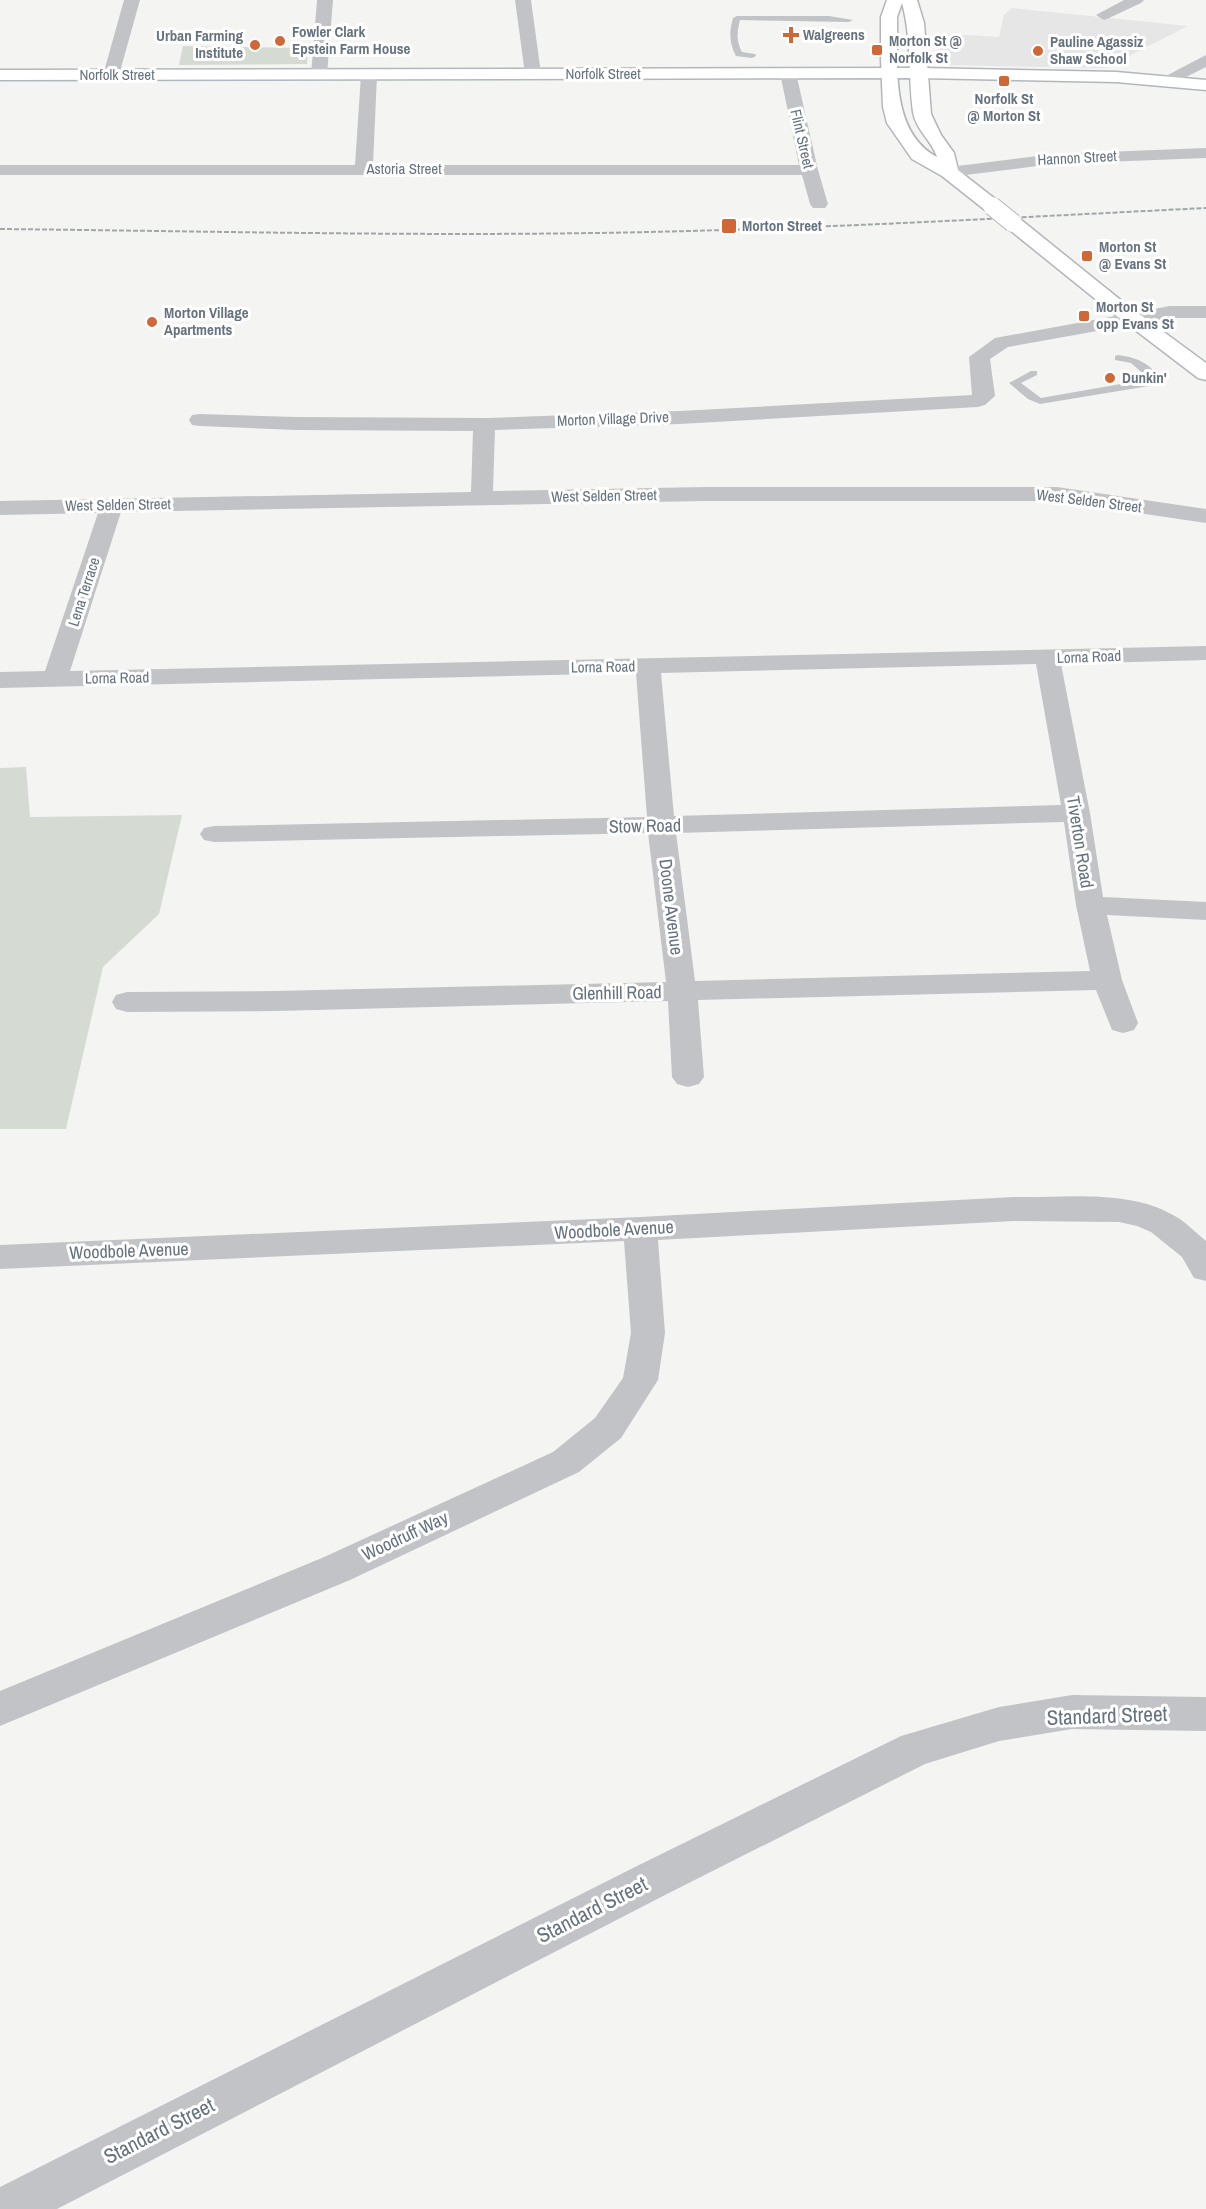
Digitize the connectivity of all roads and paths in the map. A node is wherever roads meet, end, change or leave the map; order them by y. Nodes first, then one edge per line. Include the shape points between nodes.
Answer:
1 (132, 0) edge
2 (325, 0) edge
3 (523, 0) edge
4 (896, 0) edge
5 (909, 0) edge
6 (1136, 0) edge
7 (1104, 15) dead end
8 (849, 20) dead end
9 (752, 56) dead end
10 (1206, 60) edge
11 (788, 73) junction
12 (890, 73) junction
13 (920, 73) junction
14 (533, 74) junction
15 (0, 75) edge
16 (111, 75) junction
17 (319, 75) junction
18 (369, 75) junction
19 (1170, 80) junction
20 (1206, 85) edge
21 (1206, 153) edge
22 (364, 168) junction
23 (0, 170) edge
24 (809, 170) junction
25 (949, 172) junction
26 (819, 204) dead end
27 (1206, 312) edge
28 (1142, 325) junction
29 (1118, 358) dead end
30 (1034, 373) dead end
31 (1206, 373) edge
32 (200, 420) dead end
33 (484, 424) junction
34 (482, 498) junction
35 (112, 504) junction
36 (0, 508) edge
37 (1206, 516) edge
38 (1206, 653) edge
39 (1047, 658) junction
40 (648, 666) junction
41 (56, 679) junction
42 (0, 680) edge
43 (1076, 813) junction
44 (661, 825) junction
45 (214, 834) dead end
46 (1090, 905) junction
47 (1206, 911) edge
48 (1107, 980) junction
49 (682, 992) junction
50 (127, 1002) dead end
51 (1123, 1023) dead end
52 (688, 1077) dead end
53 (640, 1229) junction
54 (0, 1257) edge
55 (1206, 1269) edge
56 (0, 1709) edge
57 (1206, 1714) edge
58 (7, 2209) edge

1 - 16 street
2 - 17 street
3 - 14 street
4 - 12 main road via 890,17
5 - 13 main road via 916,23
6 - 7 street
8 - 9 lane via 737,18 732,34 734,46 739,54
10 - 19 street
11 - 12 main road, Norfolk Street
11 - 14 main road, Norfolk Street
11 - 24 street, Flint Street
12 - 13 main road, Norfolk Street
12 - 25 main road via 898,128 919,155
13 - 19 main road, Norfolk Street
13 - 25 main road via 923,118 945,153
14 - 18 main road, Norfolk Street
15 - 16 main road, Norfolk Street
16 - 17 main road, Norfolk Street
17 - 18 main road, Norfolk Street
18 - 22 street via 373,118
19 - 20 main road, Norfolk Street
21 - 25 street, Hannon Street via 1053,159
22 - 23 street, Astoria Street
22 - 24 street, Astoria Street
24 - 26 street, Flint Street
25 - 28 main road, bridge
27 - 28 street, Morton Village Drive via 1178,311
28 - 31 main road
28 - 33 street, Morton Village Drive via 979,357 984,396 968,402
29 - 30 lane via 1134,360 1154,381 1040,401 1014,383
32 - 33 street, Morton Village Drive via 264,424
33 - 34 street
34 - 35 street, West Selden Street
34 - 37 street, West Selden Street via 1057,494
35 - 36 street, West Selden Street
35 - 41 street, Lena Terrace
38 - 39 street, Lorna Road
39 - 40 street, Lorna Road
39 - 43 street, Tiverton Road
40 - 41 street, Lorna Road
40 - 44 street, Doone Avenue
41 - 42 street, Lorna Road
43 - 44 street, Stow Road
43 - 46 street, Tiverton Road
44 - 45 street, Stow Road
44 - 49 street, Doone Avenue
46 - 47 street
46 - 48 street, Tiverton Road
48 - 49 street, Glenhill Road
48 - 51 street, Tiverton Road
49 - 50 street, Glenhill Road
49 - 52 street, Doone Avenue
53 - 54 street, Woodbole Avenue
53 - 55 street, Woodbole Avenue via 1014,1209 1119,1210 1163,1224 1194,1249
53 - 56 street, Woodruff Way via 648,1333 640,1380 608,1428 566,1462 336,1569
57 - 58 street, Standard Street via 1072,1712 999,1724 915,1749

